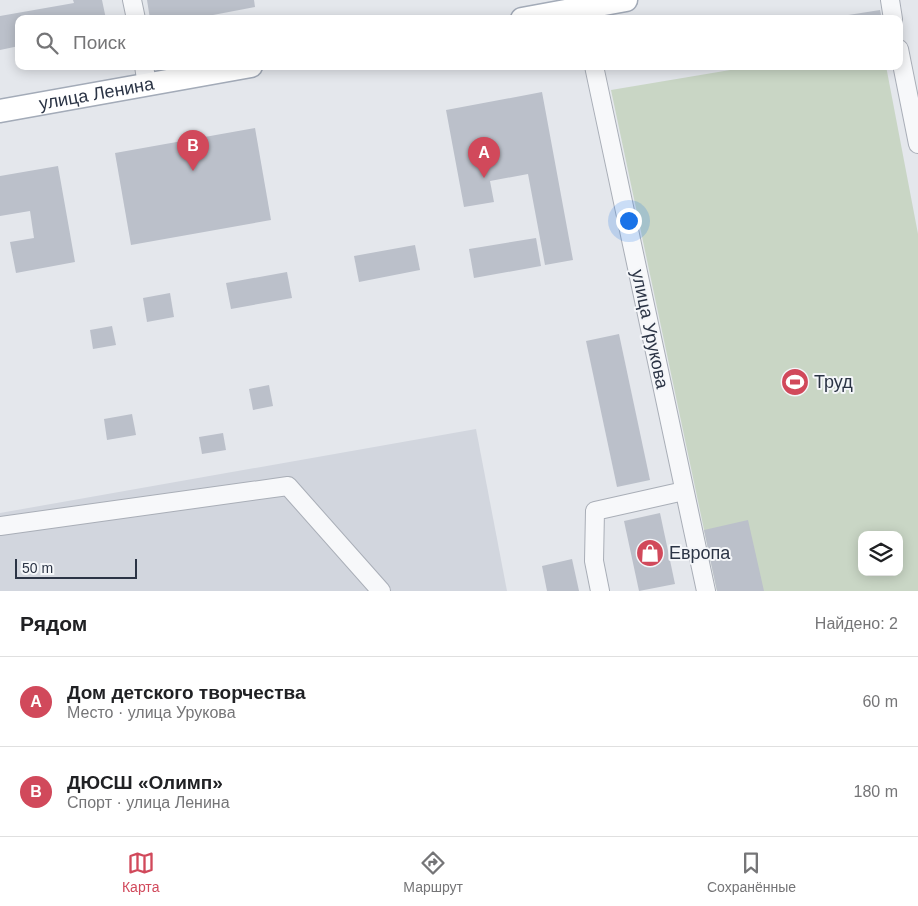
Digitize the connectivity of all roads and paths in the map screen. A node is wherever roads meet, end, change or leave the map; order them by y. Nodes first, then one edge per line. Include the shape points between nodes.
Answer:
1 (132, 0) edge
2 (626, 0) edge
3 (890, 0) edge
4 (582, 9) edge
5 (135, 15) edge
6 (546, 15) edge
7 (892, 15) edge
8 (903, 69) edge
9 (210, 70) edge
10 (595, 70) edge
11 (146, 76) edge
12 (0, 111) edge
13 (918, 144) edge
14 (684, 491) junction
15 (0, 526) edge
16 (381, 591) edge
17 (600, 591) edge
18 (706, 591) edge

1 - 5 street
2 - 4 main road
3 - 7 street
4 - 6 main road
8 - 13 street
9 - 11 main road, улица Ленина
10 - 14 street, улица Урукова
11 - 12 main road, улица Ленина
14 - 17 street via 595,511 594,561
14 - 18 street, улица Урукова
15 - 16 street via 288,486

